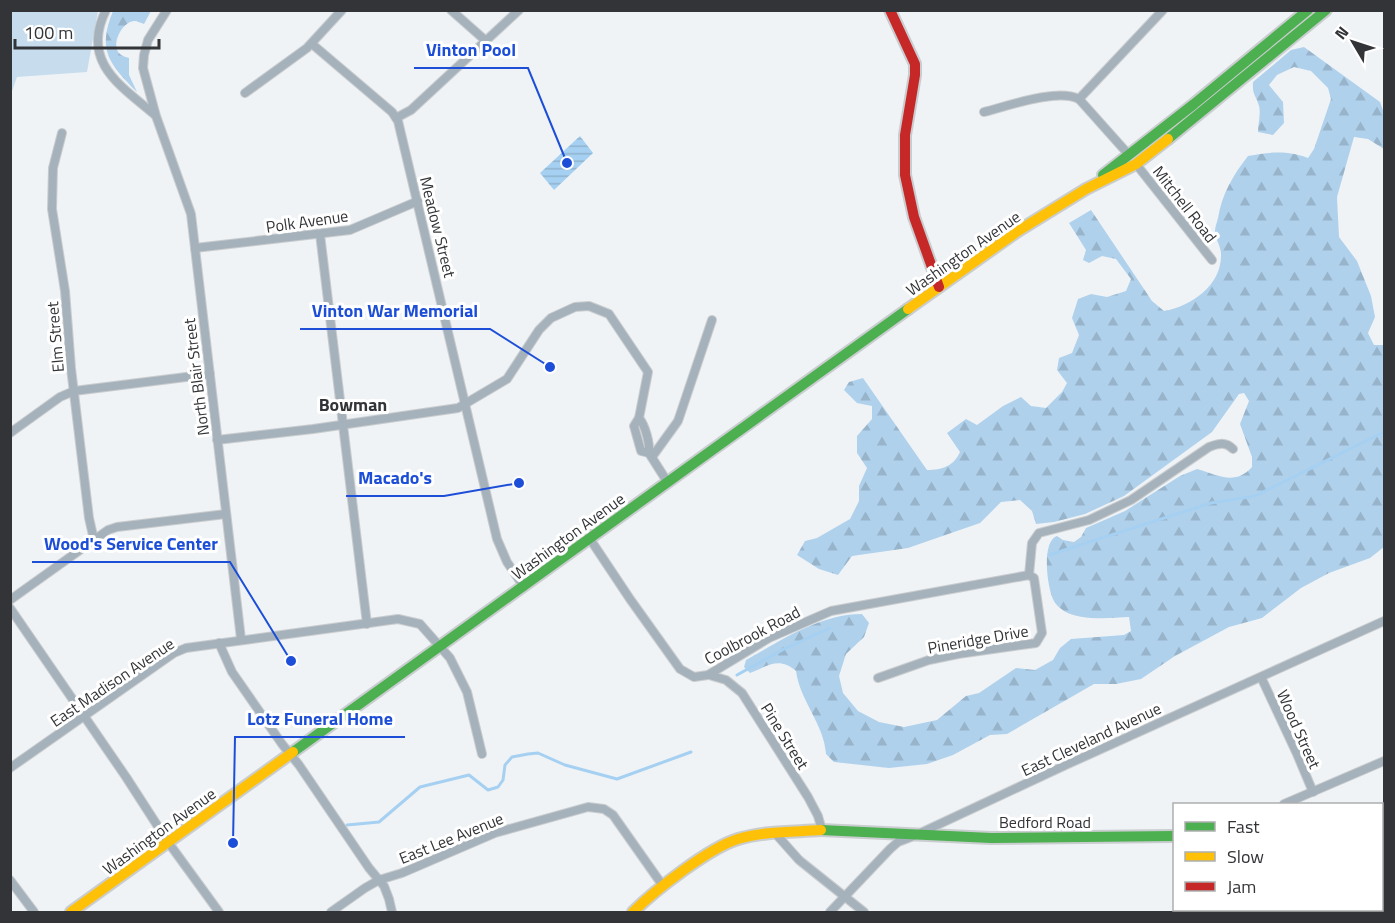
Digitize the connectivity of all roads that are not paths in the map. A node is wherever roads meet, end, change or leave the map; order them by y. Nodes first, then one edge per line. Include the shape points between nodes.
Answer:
1 (106, 10) edge
2 (167, 10) edge
3 (342, 10) edge
4 (451, 10) edge
5 (519, 10) edge
6 (890, 10) edge
7 (1163, 10) edge
8 (1308, 10) edge
9 (1326, 10) edge
10 (486, 40) junction
11 (312, 44) junction
12 (245, 93) dead end
13 (1079, 99) junction
14 (984, 112) dead end
15 (156, 116) junction
16 (396, 118) junction
17 (62, 133) dead end
18 (1132, 159) junction
19 (418, 201) junction
20 (320, 234) junction
21 (195, 248) junction
22 (1212, 260) dead end
23 (939, 287) junction
24 (712, 320) dead end
25 (210, 374) junction
26 (74, 391) junction
27 (465, 404) junction
28 (342, 425) junction
29 (10, 433) edge
30 (217, 440) junction
31 (1233, 449) dead end
32 (650, 455) junction
33 (668, 483) junction
34 (226, 513) junction
35 (590, 539) junction
36 (94, 540) junction
37 (1029, 575) junction
38 (524, 587) junction
39 (10, 600) edge
40 (10, 608) edge
41 (1384, 621) edge
42 (367, 624) junction
43 (241, 639) junction
44 (219, 643) junction
45 (440, 647) junction
46 (708, 675) junction
47 (1261, 677) junction
48 (878, 678) dead end
49 (84, 716) junction
50 (482, 754) dead end
51 (291, 755) junction
52 (1384, 761) edge
53 (10, 768) edge
54 (1313, 792) junction
55 (1286, 803) edge
56 (822, 830) junction
57 (775, 833) junction
58 (916, 836) junction
59 (1173, 836) edge
60 (168, 842) junction
61 (10, 880) edge
62 (379, 880) junction
63 (663, 886) junction
64 (845, 898) junction
65 (34, 912) edge
66 (71, 912) edge
67 (219, 912) edge
68 (331, 912) edge
69 (392, 912) edge
70 (633, 912) edge
71 (830, 912) edge
72 (864, 912) edge

1 - 15 street via 100,27 102,63 112,78
2 - 15 street, North Blair Street via 148,40 144,55 145,79
3 - 11 street
4 - 10 street
5 - 10 street
6 - 23 main road via 915,64 905,135 905,175 914,217
7 - 13 street
8 - 18 main road, Washington Avenue
9 - 18 main road, Washington Avenue via 1194,120
10 - 16 street via 411,110
11 - 12 street
11 - 16 street
13 - 14 street via 1039,99
13 - 18 street, Mitchell Road
15 - 21 street, North Blair Street via 187,199
16 - 19 street, Meadow Street
17 - 26 street, Elm Street via 51,190
18 - 22 street, Mitchell Road
18 - 23 main road, Washington Avenue via 1018,231
19 - 20 street, Polk Avenue via 356,228
19 - 27 street, Meadow Street
20 - 21 street, Polk Avenue
20 - 28 street
21 - 25 street, North Blair Street
23 - 33 main road, Washington Avenue
24 - 32 street via 678,421
25 - 26 street
25 - 30 street, North Blair Street
26 - 29 street
26 - 36 street, Elm Street
27 - 28 street
27 - 32 street via 507,379 551,318 575,307 589,306 609,315 648,372 639,418 644,424
27 - 38 street, Meadow Street via 501,551
28 - 30 street
28 - 42 street
30 - 34 street, North Blair Street
31 - 37 street, Pineridge Drive via 1220,443 1209,447 1131,500 1089,520 1039,533 1032,543
32 - 33 street
33 - 35 main road, Washington Avenue
34 - 36 street via 121,526
34 - 43 street, North Blair Street
35 - 38 main road, Washington Avenue
35 - 46 street, Coolbrook Road via 680,669 694,677
36 - 39 street
37 - 46 street, Coolbrook Road via 831,611 769,638
37 - 48 street, Pineridge Drive via 1034,578 1042,633 1036,643 929,660
38 - 45 main road, Washington Avenue
40 - 49 street
41 - 47 street, East Cleveland Avenue
42 - 43 street, East Madison Avenue
42 - 45 street, East Madison Avenue via 398,619 420,624
43 - 44 street, East Madison Avenue
44 - 49 street, East Madison Avenue via 174,653
44 - 51 street via 232,672
45 - 50 street, East Madison Avenue via 463,683
45 - 51 main road, Washington Avenue
46 - 56 street, Pine Street via 726,680 742,693 808,797
47 - 54 street, Wood Street
47 - 58 street, East Cleveland Avenue
49 - 53 street, East Madison Avenue
49 - 60 street
51 - 60 main road, Washington Avenue
51 - 62 street
52 - 54 street
54 - 55 street
56 - 57 main road, Bedford Road
56 - 58 main road, Bedford Road
57 - 63 main road, Bedford Road via 722,846
57 - 64 street via 799,860
58 - 59 main road, Bedford Road
58 - 64 street, East Cleveland Avenue via 898,842
60 - 66 main road, Washington Avenue
60 - 67 street
61 - 65 street
62 - 63 street, East Lee Avenue via 495,833 588,807 604,808 613,815
62 - 68 street, East Lee Avenue
62 - 69 street
63 - 70 main road, Bedford Road
64 - 71 street, East Cleveland Avenue
64 - 72 street

